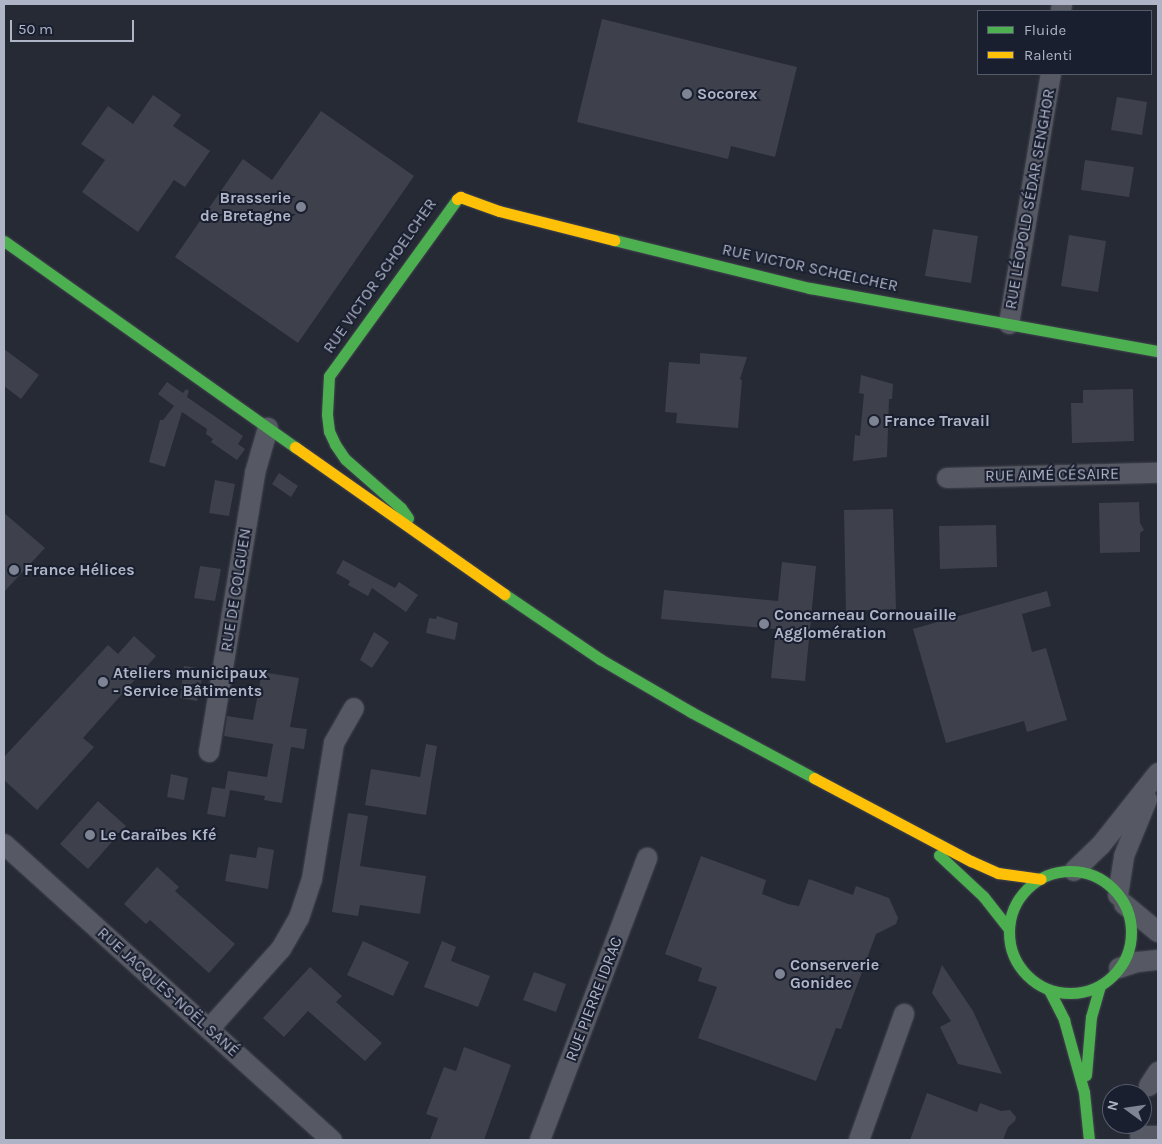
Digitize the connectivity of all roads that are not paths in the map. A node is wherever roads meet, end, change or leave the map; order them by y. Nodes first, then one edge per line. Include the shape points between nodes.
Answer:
1 (1051, 75) edge
2 (460, 197) joint
3 (4, 241) edge
4 (1009, 324) junction
5 (1158, 350) edge
6 (268, 428) junction
7 (1158, 473) edge
8 (947, 478) dead end
9 (417, 532) junction
10 (354, 708) dead end
11 (209, 752) dead end
12 (1157, 776) edge
13 (912, 831) junction
14 (4, 844) edge
15 (647, 858) dead end
16 (1074, 871) junction
17 (1041, 878) junction
18 (1121, 899) junction
19 (1009, 928) junction
20 (1158, 932) edge
21 (1158, 960) edge
22 (1119, 968) junction
23 (1100, 986) junction
24 (1049, 990) junction
25 (904, 1014) dead end
26 (210, 1028) junction
27 (1084, 1092) junction
28 (332, 1140) edge
29 (540, 1140) edge
30 (859, 1140) edge
31 (1089, 1140) edge

1 - 4 street, RUE LÉOPOLD SÉDAR SENGHOR
2 - 4 main road, RUE VICTOR SCHŒLCHER via 499,211 810,288
2 - 9 main road, RUE VICTOR SCHOELCHER via 453,202 330,376 327,414 335,444 345,459 401,508
3 - 6 main road
4 - 5 main road, RUE VICTOR SCHŒLCHER
6 - 9 main road
6 - 11 street, RUE DE COLGUEN via 255,472
7 - 8 street, RUE AIMÉ CÉSAIRE
9 - 13 main road via 600,659
10 - 26 street via 334,743 312,879 299,918 281,949
12 - 16 street via 1101,845
12 - 18 street via 1124,856
13 - 17 main road via 998,873
13 - 19 main road via 983,896
14 - 26 street, RUE JACQUES-NOËL SANÉ
15 - 29 street, RUE PIERRE IDRAC
16 - 17 main road via 1057,872
16 - 18 main road via 1106,883
17 - 19 main road via 1018,899
18 - 20 street
18 - 22 main road via 1131,930 1128,950
19 - 24 main road via 1011,948 1019,966 1032,980
21 - 22 street
22 - 23 main road
23 - 24 main road via 1068,994
23 - 27 main road via 1091,1018
24 - 27 main road via 1064,1020
25 - 30 street
26 - 28 street, RUE JACQUES-NOËL SANÉ
27 - 31 main road

